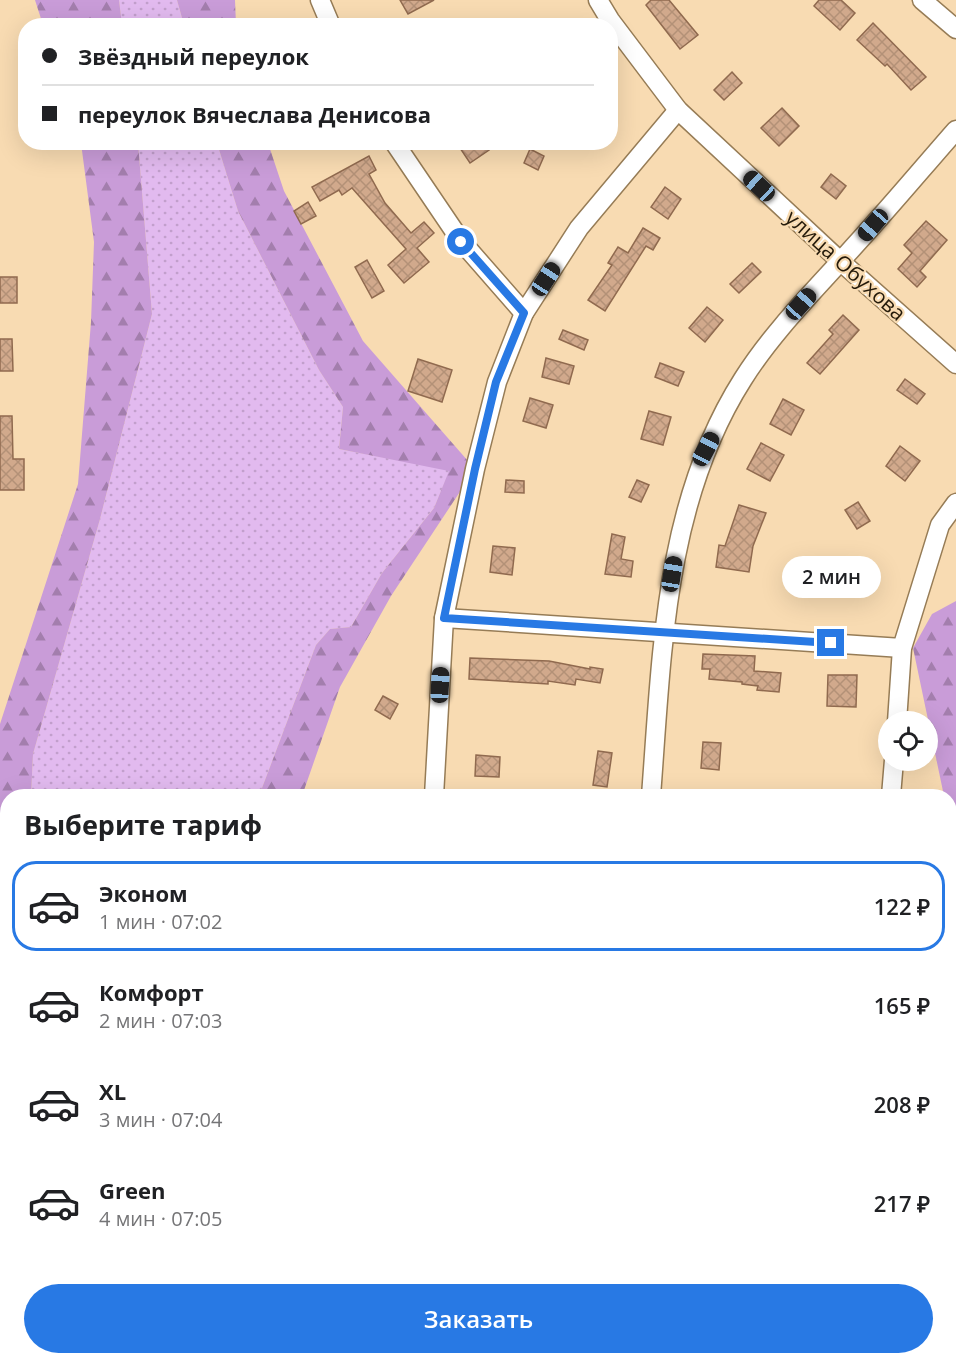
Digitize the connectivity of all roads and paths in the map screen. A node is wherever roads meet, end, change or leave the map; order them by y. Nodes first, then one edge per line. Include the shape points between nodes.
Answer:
1 (320, 0) edge
2 (598, 0) edge
3 (922, 0) edge
4 (328, 18) edge
5 (609, 18) edge
6 (956, 29) edge
7 (618, 31) edge
8 (678, 110) junction
9 (956, 130) edge
10 (399, 150) edge
11 (840, 261) junction
12 (524, 313) junction
13 (956, 364) edge
14 (956, 503) edge
15 (444, 618) junction
16 (664, 631) junction
17 (902, 648) junction
18 (898, 711) edge
19 (893, 771) edge
20 (434, 789) edge
21 (652, 789) edge
22 (892, 789) edge

1 - 4 street
2 - 5 street, улица Обухова
3 - 6 street
7 - 8 street, улица Обухова
8 - 11 street, улица Обухова
8 - 12 street via 579,228
9 - 11 street
10 - 12 street via 461,242
11 - 13 street, улица Обухова
11 - 16 street via 776,333 742,380 706,449 678,536
12 - 15 street via 496,382
14 - 17 street via 940,525
15 - 16 street
15 - 20 street
16 - 17 street
16 - 21 street
17 - 18 street
19 - 22 street

